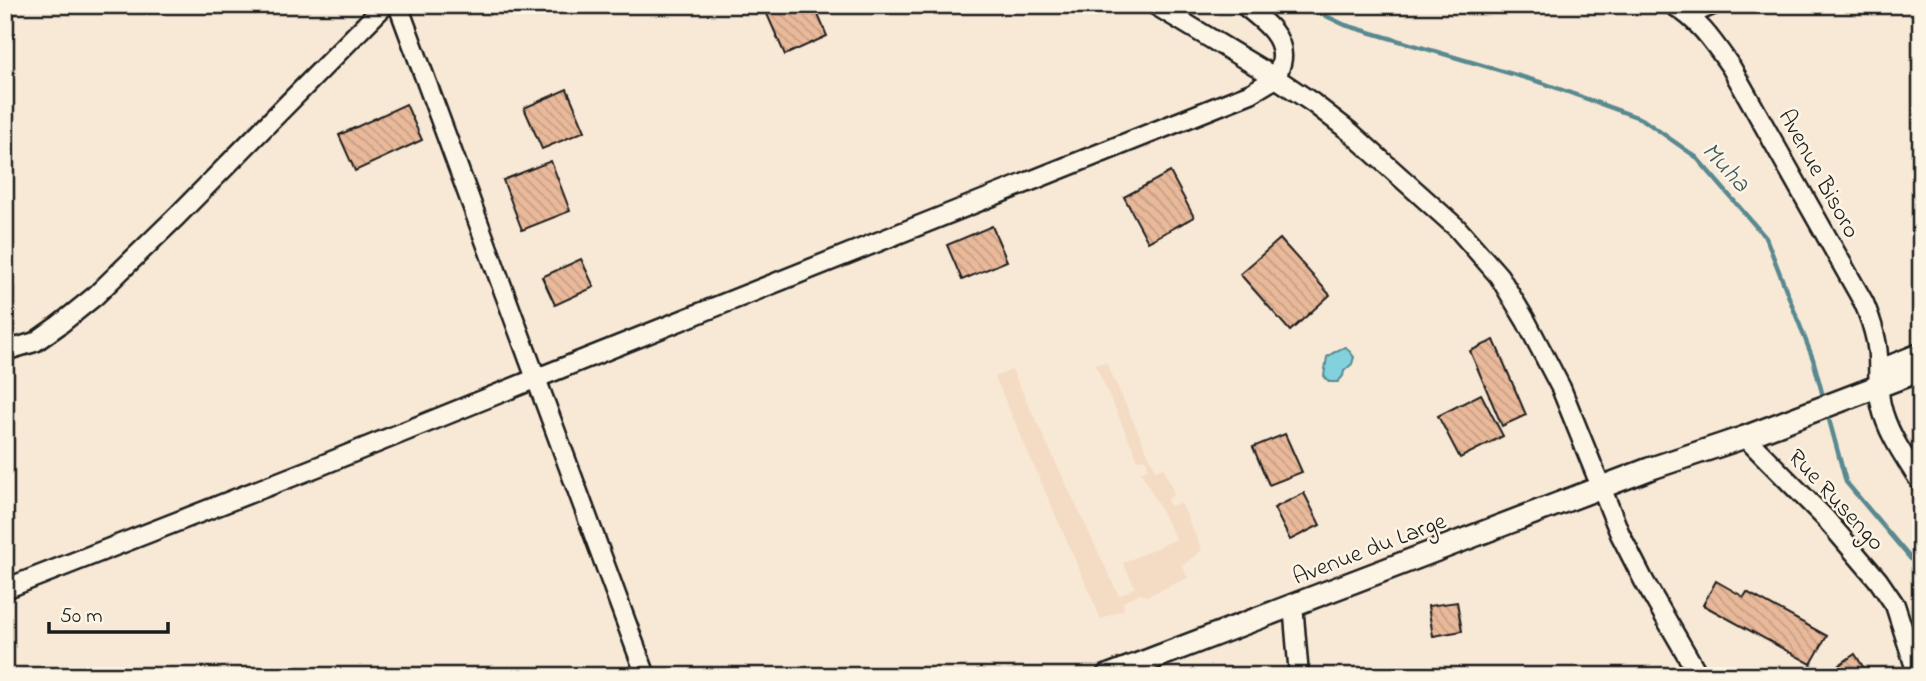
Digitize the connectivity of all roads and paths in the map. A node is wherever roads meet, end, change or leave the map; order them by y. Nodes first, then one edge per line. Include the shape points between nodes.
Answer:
1 (385, 5) edge
2 (398, 5) edge
3 (1155, 5) edge
4 (1244, 5) edge
5 (1673, 5) edge
6 (1713, 5) edge
7 (1689, 15) junction
8 (1276, 78) junction
9 (5, 351) edge
10 (1921, 354) edge
11 (1921, 370) edge
12 (537, 378) junction
13 (1878, 379) junction
14 (1799, 409) junction
15 (1745, 437) junction
16 (1649, 469) junction
17 (1921, 483) edge
18 (1601, 488) junction
19 (5, 589) edge
20 (1293, 604) junction
21 (646, 676) edge
22 (1107, 676) edge
23 (1299, 676) edge
24 (1699, 676) edge
25 (1918, 676) edge

1 - 9 street via 95,296 35,342
2 - 12 street
3 - 8 street
4 - 8 street via 1280,43 1282,58
5 - 7 street, Avenue Bisoro
6 - 7 street
7 - 13 street, Avenue Bisoro via 1731,67 1864,303 1874,327
8 - 12 street via 1238,98
8 - 18 street via 1349,131 1457,228 1499,276 1561,388
10 - 13 main road, Avenue du Large
11 - 13 main road, Avenue du Large
12 - 19 street
12 - 21 street
13 - 14 main road, Avenue du Large
13 - 17 street, Avenue Bisoro via 1888,426
14 - 15 main road, Avenue du Large
14 - 16 main road, Avenue du Large via 1706,437
15 - 16 main road, Avenue du Large
15 - 25 street, Rue Rusengo via 1878,580 1895,605
16 - 18 main road, Avenue du Large
18 - 20 main road, Avenue du Large
18 - 24 street via 1644,581
20 - 22 main road, Avenue du Large
20 - 23 street

